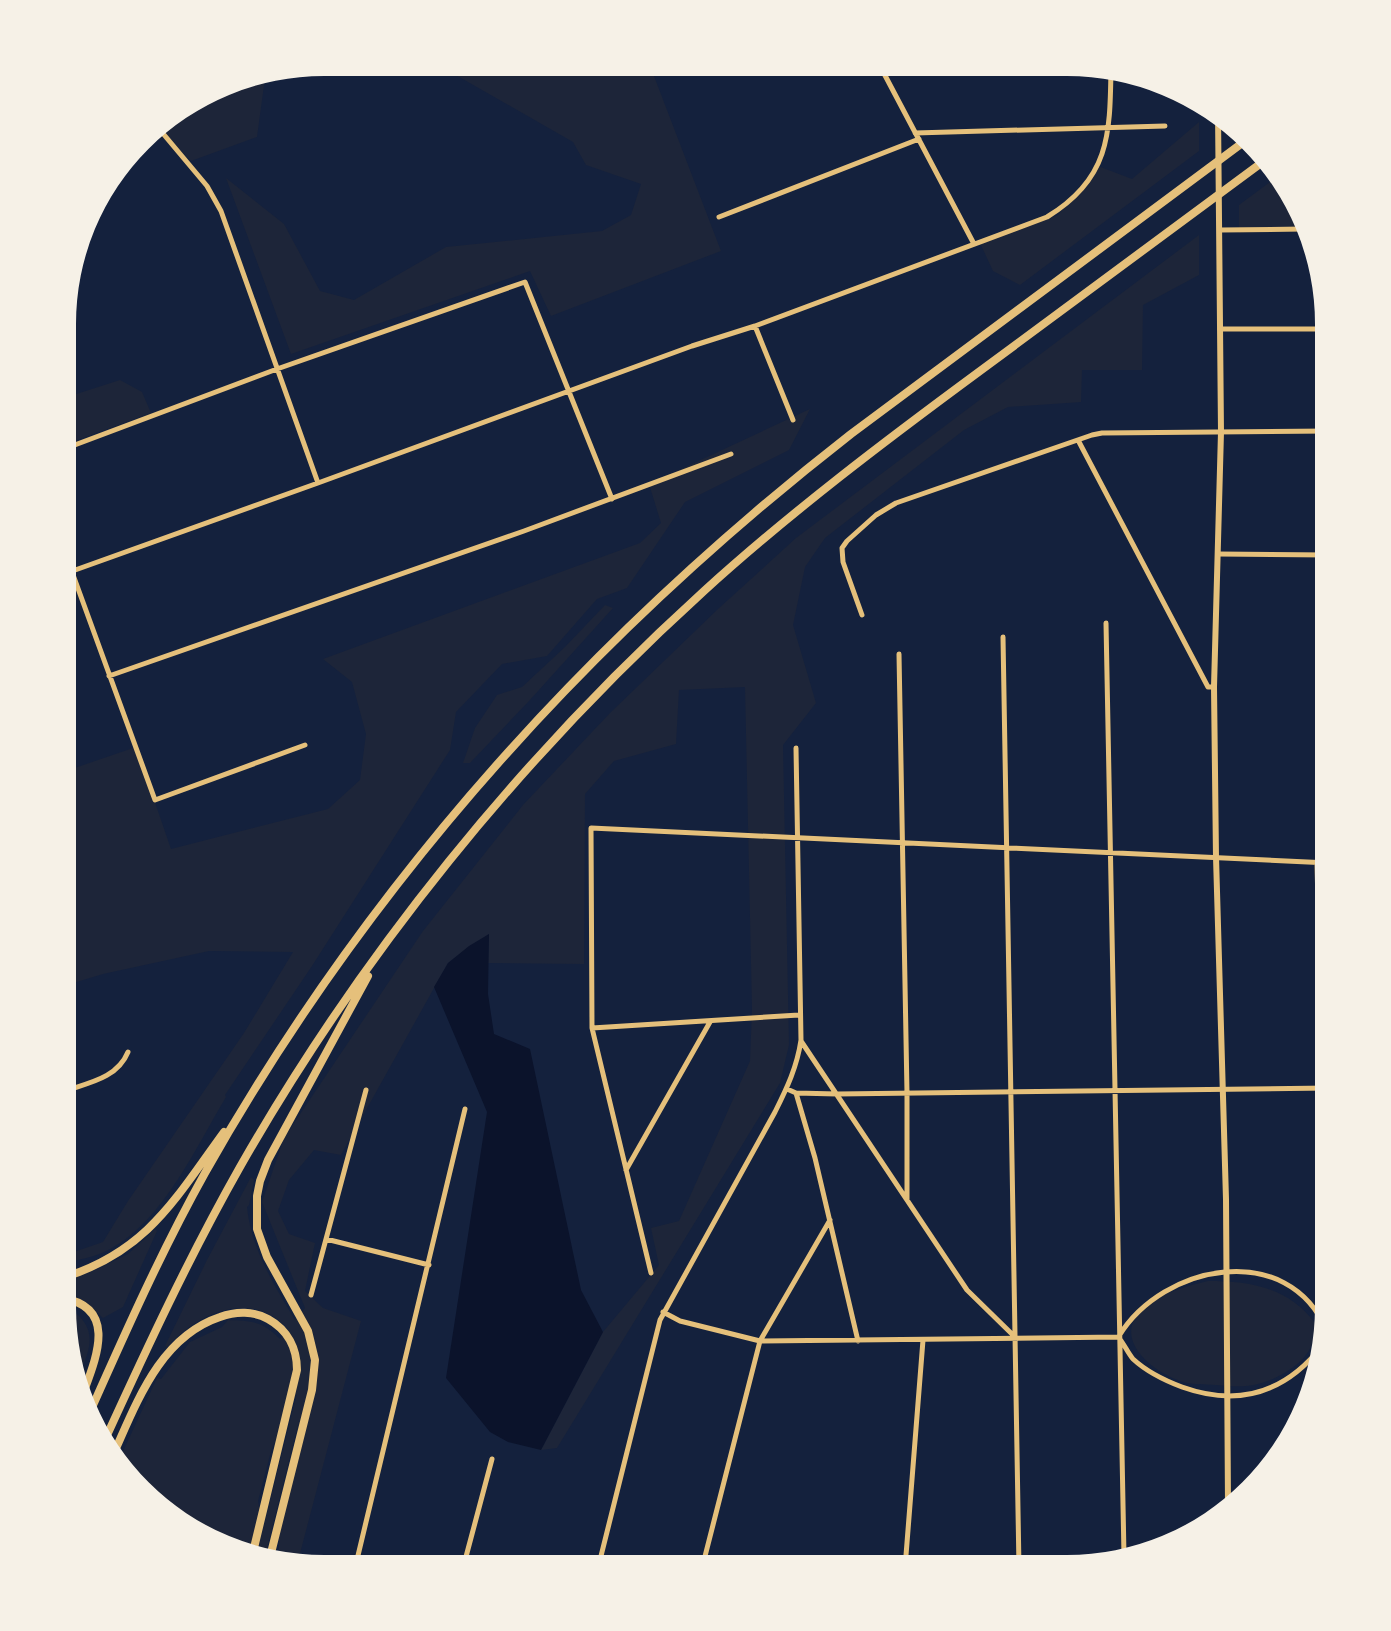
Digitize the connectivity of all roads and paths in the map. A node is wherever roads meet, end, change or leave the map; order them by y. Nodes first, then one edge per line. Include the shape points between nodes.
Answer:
1 (885, 76) edge
2 (1111, 80) edge
3 (1165, 126) dead end
4 (1109, 127) junction
5 (1218, 128) edge
6 (164, 134) edge
7 (917, 136) junction
8 (1239, 145) edge
9 (1258, 165) edge
10 (719, 217) dead end
11 (1296, 229) edge
12 (1220, 230) junction
13 (974, 244) junction
14 (755, 326) junction
15 (1220, 329) junction
16 (1315, 329) edge
17 (277, 369) junction
18 (569, 391) junction
19 (793, 420) dead end
20 (1315, 431) edge
21 (1221, 432) junction
22 (1078, 440) junction
23 (76, 444) edge
24 (731, 454) dead end
25 (318, 483) junction
26 (612, 499) junction
27 (1218, 554) junction
28 (1315, 555) edge
29 (76, 570) edge
30 (76, 582) edge
31 (862, 615) dead end
32 (1106, 623) dead end
33 (1003, 637) dead end
34 (899, 654) dead end
35 (109, 676) junction
36 (1214, 687) junction
37 (305, 745) dead end
38 (796, 748) dead end
39 (797, 838) junction
40 (902, 843) junction
41 (1007, 848) junction
42 (1111, 852) junction
43 (1216, 857) junction
44 (1314, 863) edge
45 (383, 948) junction
46 (799, 1015) junction
47 (710, 1021) junction
48 (592, 1028) junction
49 (801, 1040) junction
50 (128, 1052) dead end
51 (76, 1087) edge
52 (1314, 1088) edge
53 (787, 1089) junction
54 (1222, 1089) junction
55 (366, 1090) dead end
56 (1115, 1091) junction
57 (253, 1092) junction
58 (1012, 1092) junction
59 (796, 1093) junction
60 (907, 1093) junction
61 (837, 1094) junction
62 (465, 1109) dead end
63 (625, 1171) junction
64 (907, 1200) junction
65 (830, 1220) junction
66 (326, 1239) junction
67 (429, 1265) junction
68 (1227, 1272) junction
69 (76, 1273) edge
70 (651, 1273) dead end
71 (311, 1295) dead end
72 (76, 1302) edge
73 (1314, 1308) edge
74 (663, 1312) junction
75 (1119, 1337) junction
76 (1016, 1338) junction
77 (923, 1340) junction
78 (760, 1341) junction
79 (858, 1341) junction
80 (1309, 1361) edge
81 (88, 1381) edge
82 (1228, 1397) junction
83 (95, 1401) edge
84 (109, 1431) edge
85 (118, 1445) edge
86 (492, 1459) dead end
87 (1228, 1495) edge
88 (253, 1544) edge
89 (1124, 1548) edge
90 (274, 1550) edge
91 (358, 1554) edge
92 (467, 1554) edge
93 (601, 1554) edge
94 (706, 1554) edge
95 (906, 1554) edge
96 (1019, 1554) edge

1 - 7 street
2 - 4 street
3 - 4 street
4 - 7 street
4 - 13 street via 1098,165 1068,203 1036,222
5 - 12 street
6 - 17 street via 221,211
7 - 10 street
7 - 13 street
8 - 57 highway via 795,478 641,613 531,725 440,830 343,957
9 - 45 highway via 877,447 701,594 522,775
11 - 12 street
12 - 15 street
13 - 14 street
14 - 18 street
14 - 19 street
15 - 16 street
15 - 21 street
17 - 18 street via 525,282
17 - 23 street
17 - 25 street
18 - 25 street
18 - 26 street
20 - 21 street
21 - 22 street via 1102,433
21 - 27 street
22 - 31 street via 896,503 876,515 841,552
22 - 36 street via 1208,687
24 - 26 street
25 - 29 street
26 - 35 street
27 - 28 street
27 - 36 street
30 - 35 street
32 - 42 street
33 - 41 street
34 - 40 street
35 - 37 street via 155,800
36 - 43 street
38 - 39 street
39 - 40 street
39 - 46 street
39 - 48 street via 591,828
40 - 41 street
40 - 60 street
41 - 42 street
41 - 58 street
42 - 43 street
42 - 56 street
43 - 44 street
43 - 54 street
45 - 84 highway via 304,1062 234,1177
45 - 90 highway via 268,1160 257,1196 261,1244 308,1331 315,1360
46 - 47 street
46 - 49 street
47 - 48 street
47 - 63 street
48 - 63 street
49 - 53 street
49 - 61 street
50 - 51 street via 115,1072
52 - 54 street
53 - 59 street
53 - 74 street
54 - 56 street
54 - 68 street
55 - 66 street
56 - 58 street
56 - 75 street
57 - 69 highway via 150,1228 116,1255
57 - 83 highway via 182,1216
58 - 60 street
58 - 76 street
59 - 61 street
59 - 65 street
60 - 61 street
60 - 64 street
61 - 64 street
62 - 67 street
63 - 70 street
64 - 76 street via 967,1290
65 - 78 street
65 - 79 street
66 - 67 street
66 - 71 street
67 - 91 street
68 - 73 street via 1260,1274 1288,1285
68 - 75 street via 1185,1280 1160,1293 1137,1311
68 - 82 street
72 - 81 highway via 98,1329 98,1351
74 - 78 street
74 - 93 street
75 - 76 street
75 - 82 street via 1132,1357 1161,1378
75 - 89 street
76 - 77 street
76 - 96 street
77 - 79 street
77 - 95 street
78 - 79 street
78 - 94 street
80 - 82 street via 1262,1391
82 - 87 street
85 - 88 highway via 149,1380 182,1340 227,1315 269,1319 290,1339 297,1370
86 - 92 street

